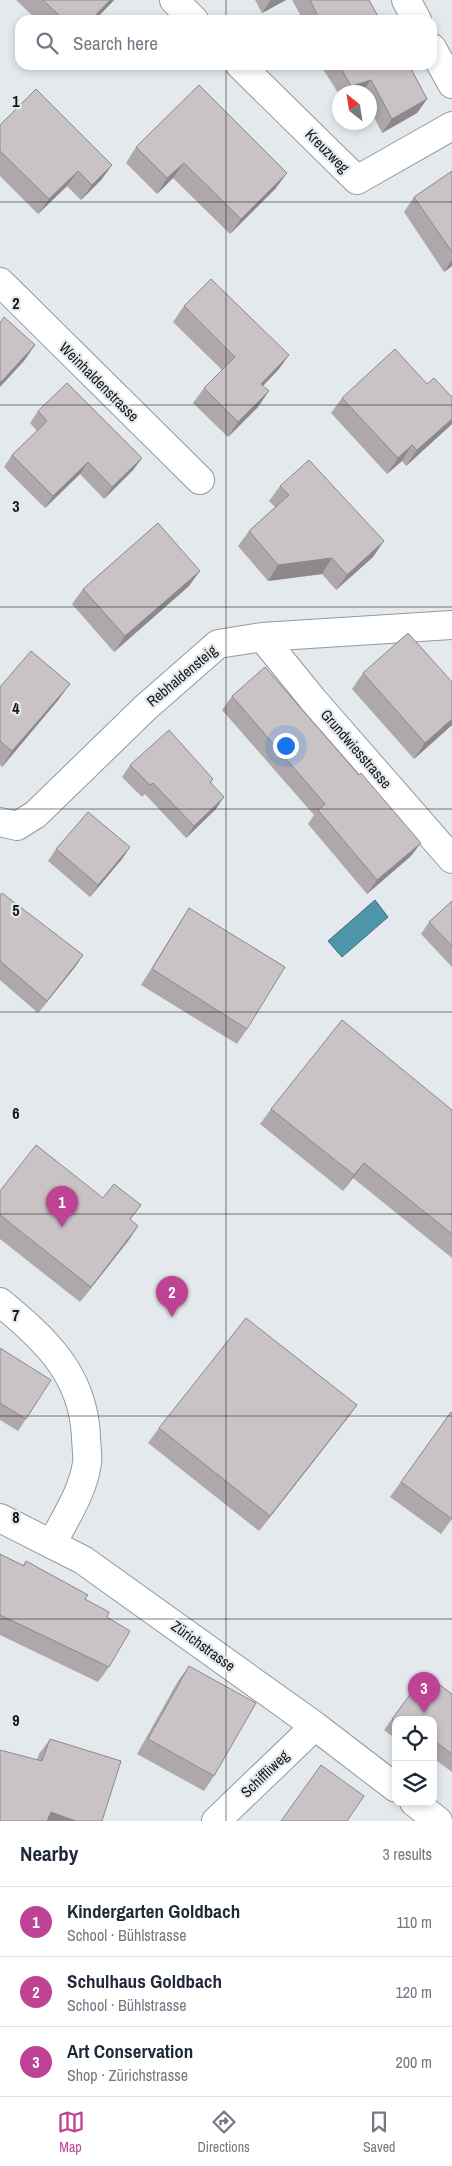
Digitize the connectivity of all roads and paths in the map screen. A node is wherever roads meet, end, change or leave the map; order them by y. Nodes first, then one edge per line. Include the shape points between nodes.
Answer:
1 (174, 0) edge
2 (406, 0) edge
3 (189, 15) edge
4 (414, 15) edge
5 (437, 57) edge
6 (245, 70) edge
7 (452, 84) edge
8 (452, 126) edge
9 (0, 282) edge
10 (200, 480) dead end
11 (452, 625) edge
12 (262, 638) junction
13 (9, 824) edge
14 (452, 859) edge
15 (0, 1302) edge
16 (0, 1518) edge
17 (52, 1544) junction
18 (315, 1726) junction
19 (392, 1785) edge
20 (419, 1806) edge
21 (216, 1821) edge
22 (438, 1821) edge

1 - 3 street
2 - 4 street
5 - 7 street
6 - 8 street, Kreuzweg via 356,180
9 - 10 street, Weinhaldenstrasse
11 - 12 street, Rebhaldensteig
12 - 13 street, Rebhaldensteig via 218,644 145,708 36,814
12 - 14 street, Grundwiesstrasse
15 - 17 street via 30,1327 71,1376 85,1416 87,1462 76,1499
16 - 17 street, Zürichstrasse
17 - 18 street, Zürichstrasse via 106,1576
18 - 19 street, Zürichstrasse
18 - 21 street, Schiffliweg
20 - 22 street

